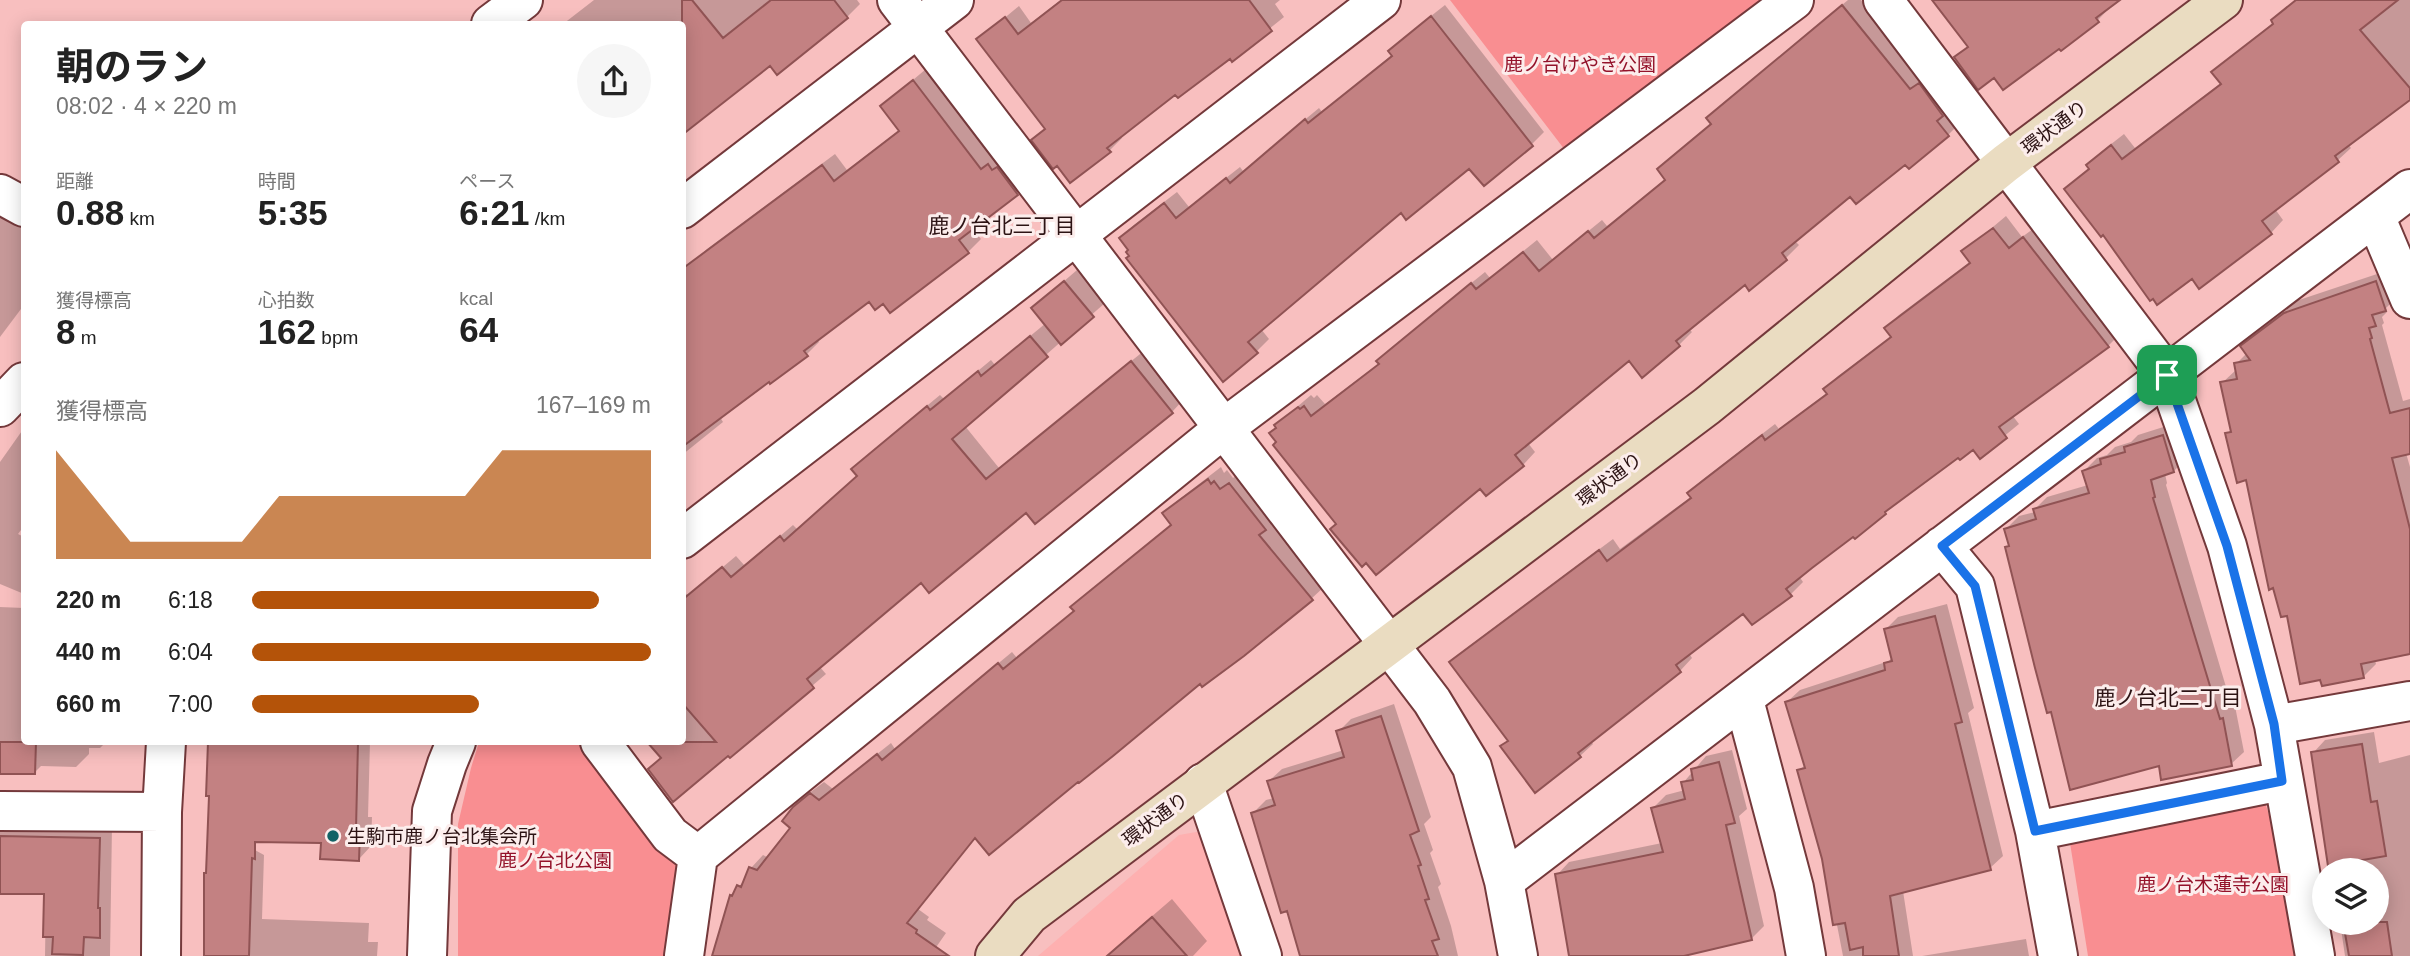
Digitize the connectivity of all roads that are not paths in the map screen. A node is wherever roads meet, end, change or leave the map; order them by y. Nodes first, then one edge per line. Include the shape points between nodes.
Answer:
1 (523, 0) edge
2 (954, 0) edge
3 (1381, 0) edge
4 (1794, 0) edge
5 (1883, 0) edge
6 (2223, 0) edge
7 (907, 14) edge
8 (495, 21) edge
9 (2006, 163) junction
10 (2410, 189) edge
11 (0, 194) edge
12 (21, 205) edge
13 (686, 205) edge
14 (2375, 216) junction
15 (1076, 234) junction
16 (2410, 299) edge
17 (2167, 375) junction
18 (21, 385) edge
19 (0, 407) edge
20 (1223, 428) junction
21 (686, 536) edge
22 (1942, 546) junction
23 (1389, 645) junction
24 (1744, 700) junction
25 (2410, 701) edge
26 (2274, 724) junction
27 (166, 745) edge
28 (455, 745) edge
29 (602, 745) edge
30 (2282, 781) junction
31 (1203, 783) junction
32 (0, 811) edge
33 (162, 812) junction
34 (2035, 831) junction
35 (698, 856) junction
36 (1504, 881) junction
37 (162, 956) edge
38 (427, 956) edge
39 (684, 956) edge
40 (995, 956) edge
41 (1262, 956) edge
42 (1518, 956) edge
43 (1806, 956) edge
44 (2058, 956) edge
45 (2315, 956) edge

1 - 8 street
2 - 7 street
3 - 15 street
4 - 20 street
5 - 9 street
6 - 9 street, 環状通り
7 - 13 street
7 - 15 street
9 - 17 street
9 - 23 street, 環状通り via 1707,406
10 - 14 street
11 - 12 street
14 - 16 street
14 - 17 street
15 - 20 street
15 - 21 street
17 - 22 street
17 - 26 street via 2227,546
18 - 19 street
20 - 23 street
20 - 35 street
22 - 24 street
22 - 34 street via 1975,586
23 - 31 street, 環状通り
23 - 36 street via 1432,701 1472,767
24 - 36 street
24 - 43 street via 1794,888
25 - 26 street
26 - 30 street
27 - 33 street
28 - 38 street via 432,811
29 - 35 street via 670,835
30 - 34 street
30 - 45 street
31 - 40 street, 環状通り via 1029,915
31 - 41 street
32 - 33 street
33 - 37 street
34 - 44 street
35 - 39 street
36 - 42 street

